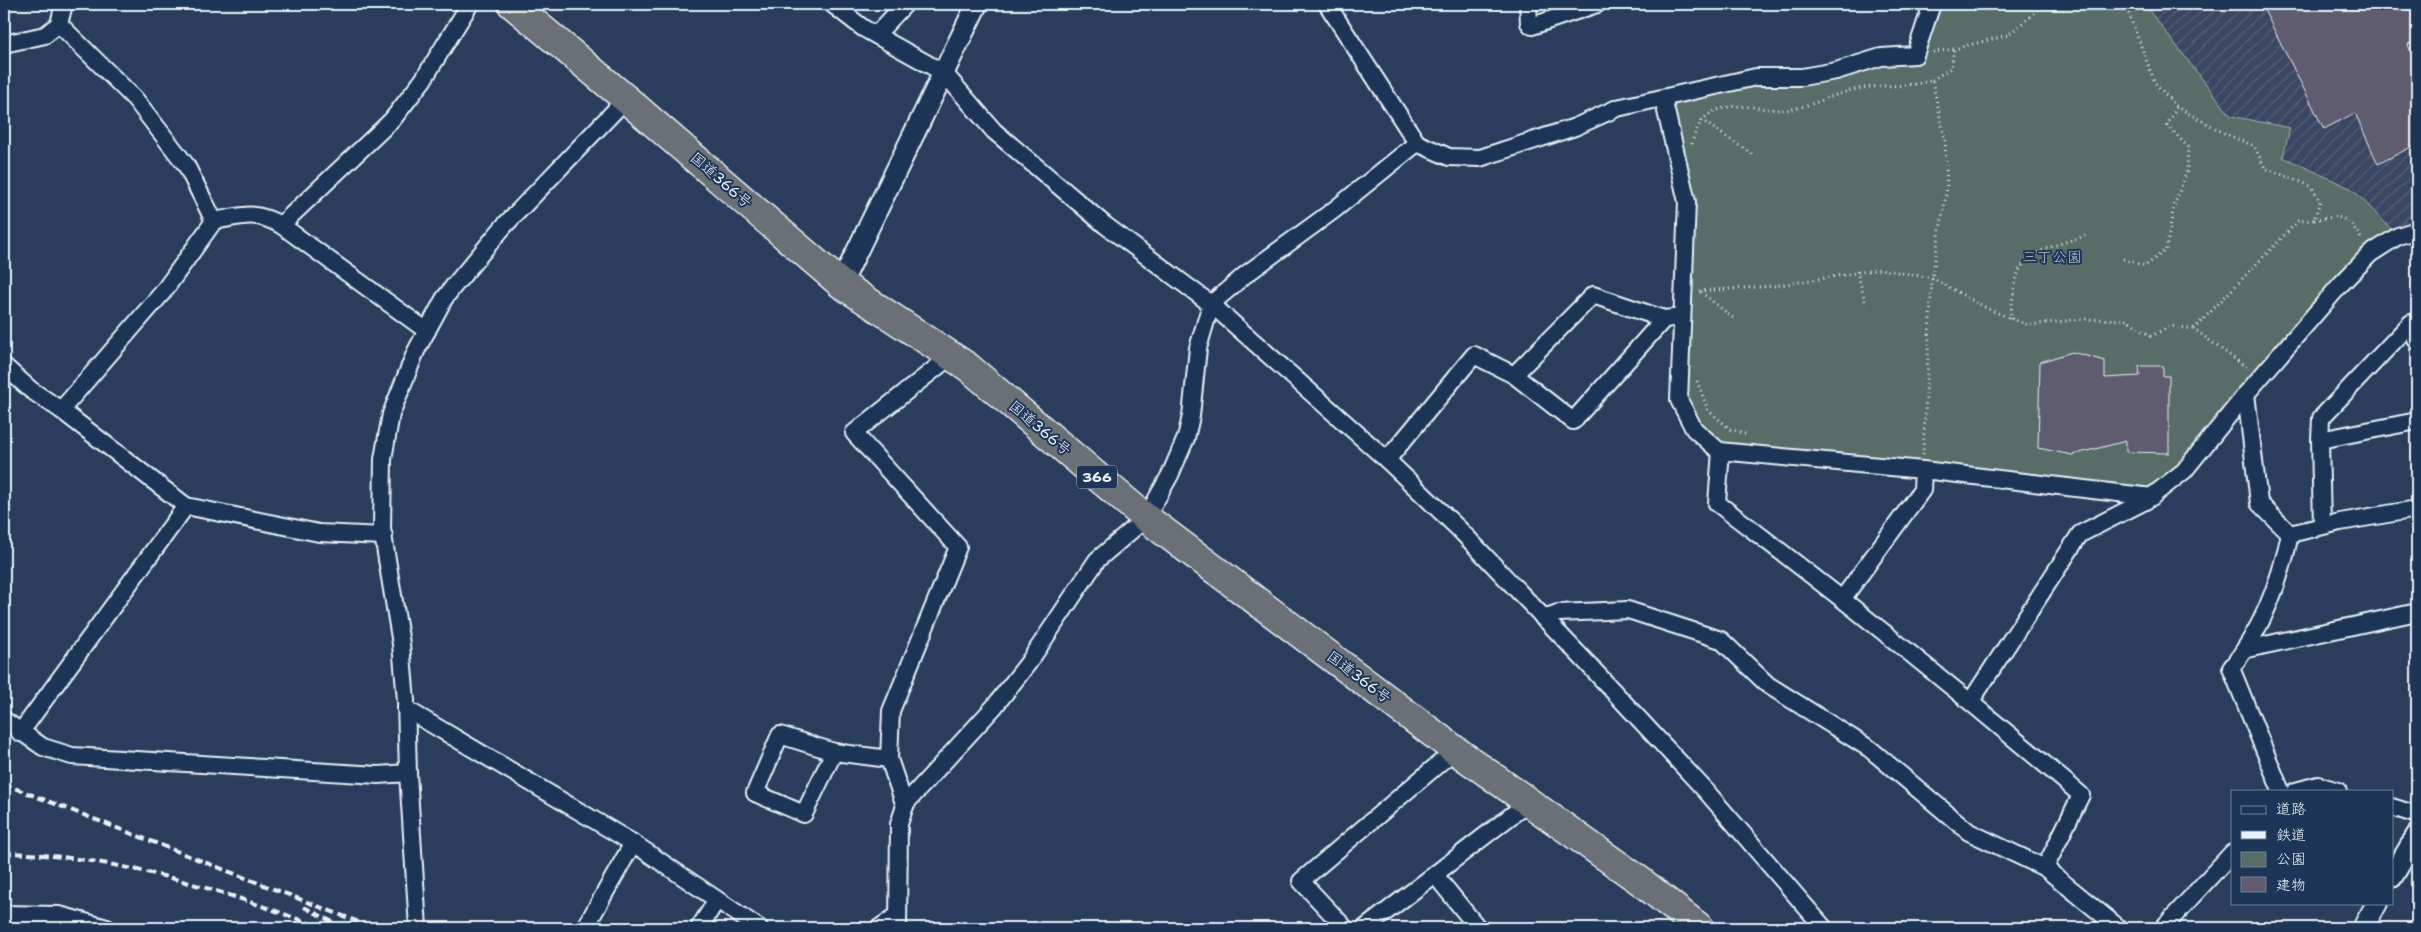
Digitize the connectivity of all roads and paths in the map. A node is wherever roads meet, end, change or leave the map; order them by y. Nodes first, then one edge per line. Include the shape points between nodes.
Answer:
1 (64, 4) edge
2 (470, 4) edge
3 (512, 4) edge
4 (832, 4) edge
5 (905, 4) edge
6 (977, 4) edge
7 (1328, 4) edge
8 (1528, 4) edge
9 (1597, 4) edge
10 (1932, 4) edge
11 (2046, 4) edge
12 (2125, 4) edge
13 (59, 24) junction
14 (876, 35) junction
15 (4, 44) edge
16 (1954, 49) junction
17 (1915, 55) junction
18 (944, 73) junction
19 (1931, 80) junction
20 (1663, 98) junction
21 (626, 99) junction
22 (2176, 107) junction
23 (1701, 120) junction
24 (1417, 144) junction
25 (1694, 151) dead end
26 (1754, 156) dead end
27 (2314, 220) junction
28 (214, 221) junction
29 (281, 225) junction
30 (2417, 230) edge
31 (2085, 236) dead end
32 (2370, 254) junction
33 (2123, 259) dead end
34 (1857, 271) junction
35 (1932, 278) junction
36 (1701, 282) dead end
37 (841, 284) junction
38 (1683, 291) junction
39 (1701, 292) junction
40 (1700, 301) dead end
41 (1211, 304) junction
42 (1866, 305) dead end
43 (1682, 317) junction
44 (1732, 318) dead end
45 (1664, 319) junction
46 (2010, 319) junction
47 (2194, 329) junction
48 (427, 331) junction
49 (2417, 341) edge
50 (951, 356) junction
51 (4, 366) edge
52 (1514, 374) junction
53 (1696, 376) dead end
54 (2260, 377) junction
55 (2246, 394) junction
56 (61, 410) junction
57 (2417, 421) edge
58 (1754, 437) dead end
59 (2320, 440) junction
60 (1721, 452) junction
61 (1914, 453) dead end
62 (1923, 454) junction
63 (1932, 455) dead end
64 (1387, 460) junction
65 (1923, 470) junction
66 (2152, 496) junction
67 (186, 506) junction
68 (2417, 509) edge
69 (1146, 518) junction
70 (2322, 526) junction
71 (2290, 534) junction
72 (384, 536) junction
73 (1842, 598) junction
74 (2417, 612) edge
75 (1543, 618) junction
76 (2247, 648) junction
77 (1971, 701) junction
78 (406, 709) junction
79 (4, 720) edge
80 (20, 733) junction
81 (1455, 750) junction
82 (834, 752) junction
83 (889, 759) junction
84 (408, 772) junction
85 (2281, 790) edge
86 (2300, 790) edge
87 (2335, 790) edge
88 (1529, 802) junction
89 (905, 806) junction
90 (2394, 808) edge
91 (2417, 815) edge
92 (2417, 835) edge
93 (633, 844) junction
94 (2231, 854) edge
95 (2045, 868) junction
96 (1435, 875) junction
97 (2394, 875) edge
98 (717, 900) junction
99 (2376, 904) edge
100 (4, 914) edge
101 (898, 921) edge
102 (107, 928) edge
103 (418, 928) edge
104 (585, 928) edge
105 (699, 928) edge
106 (760, 928) edge
107 (879, 928) edge
108 (1345, 928) edge
109 (1364, 928) edge
110 (1478, 928) edge
111 (1700, 928) edge
112 (1824, 928) edge
113 (2119, 928) edge
114 (2163, 928) edge
115 (2362, 928) edge

1 - 13 street
2 - 29 street via 423,80 392,120
3 - 21 highway, 国道366号 / 366
4 - 14 street
5 - 14 street
6 - 18 street
7 - 24 street
8 - 9 street via 1532,26
10 - 17 street
11 - 16 path via 2008,35
12 - 22 path via 2155,83
13 - 15 street via 45,35
13 - 28 street via 135,99 186,165
14 - 18 street
16 - 17 path
16 - 19 path via 1951,68
17 - 20 street via 1880,57 1836,71 1802,77 1756,76
18 - 37 street
18 - 41 street via 994,130 1105,225
19 - 23 path via 1912,86 1882,85 1853,90 1784,110 1734,105 1714,111
19 - 35 path via 1945,139 1947,188
20 - 24 street via 1616,108 1575,127 1480,158 1448,156
20 - 38 street via 1688,202
21 - 37 highway, 国道366号 / 366
21 - 48 street via 504,226 444,299
22 - 27 path via 2254,146 2265,168 2311,186 2320,202
22 - 33 path via 2167,124 2188,147 2187,171 2174,206 2166,250 2145,266
23 - 25 path via 1692,142
23 - 26 path
24 - 41 street
27 - 32 path via 2338,216 2351,223
27 - 47 path via 2298,221
28 - 29 street via 251,215 264,216
28 - 56 street via 163,292
29 - 48 street
30 - 32 street via 2398,236
31 - 46 path via 2044,250 2021,266
32 - 54 street
34 - 35 path via 1880,269
34 - 39 path via 1774,286
34 - 42 path
35 - 46 path
35 - 62 path
36 - 39 path
37 - 50 highway, 国道366号 / 366
38 - 39 path
38 - 43 street
39 - 40 path
39 - 44 path
41 - 64 street
41 - 69 street via 1198,348 1186,438
43 - 45 street
43 - 60 street via 1679,400 1694,429
45 - 52 street via 1593,295
45 - 52 street via 1573,421
46 - 47 path via 2028,325 2084,319 2128,320 2151,336 2171,326
47 - 54 path
48 - 72 street via 391,414 383,459
49 - 59 street via 2411,323 2322,418
50 - 69 highway, 国道366号 / 366
50 - 83 street via 854,433 958,547 891,711
51 - 56 street
52 - 64 street via 1474,355
53 - 58 path via 1708,410 1730,429
54 - 55 street
55 - 66 street via 2184,471
55 - 71 street via 2259,503
56 - 67 street
57 - 59 street
59 - 70 street
60 - 65 street
60 - 73 street via 1718,503
61 - 62 path
62 - 63 path
62 - 65 path
64 - 75 street
65 - 66 street
65 - 73 street via 1922,490
66 - 77 street via 2080,534
67 - 72 street via 319,533
67 - 80 street
68 - 70 street
69 - 81 highway, 国道366号 / 366
69 - 89 street via 1097,560 1029,662 994,707
70 - 71 street
71 - 76 street via 2281,575
72 - 78 street via 401,644
73 - 77 street
74 - 76 street
75 - 95 street via 1558,613 1628,610 1720,640 1768,685 1870,749 1969,832
75 - 112 street via 1706,791
76 - 85 street via 2231,668
77 - 95 street via 2081,796
78 - 84 street
78 - 93 street
79 - 80 street
80 - 84 street via 43,747 72,756 378,775
81 - 88 highway, 国道366号 / 366
81 - 108 street via 1301,881
82 - 82 street via 780,735 755,793 804,814
82 - 83 street
83 - 89 street
84 - 103 street
86 - 87 street via 2318,785
88 - 96 street
88 - 111 highway, 国道366号 / 366
89 - 101 street via 899,824
90 - 91 street
92 - 97 street
93 - 98 street
93 - 104 street
94 - 114 street
95 - 113 street
96 - 109 street
96 - 110 street
98 - 105 street
98 - 106 street
99 - 115 street
100 - 102 street via 59,915
101 - 107 street

